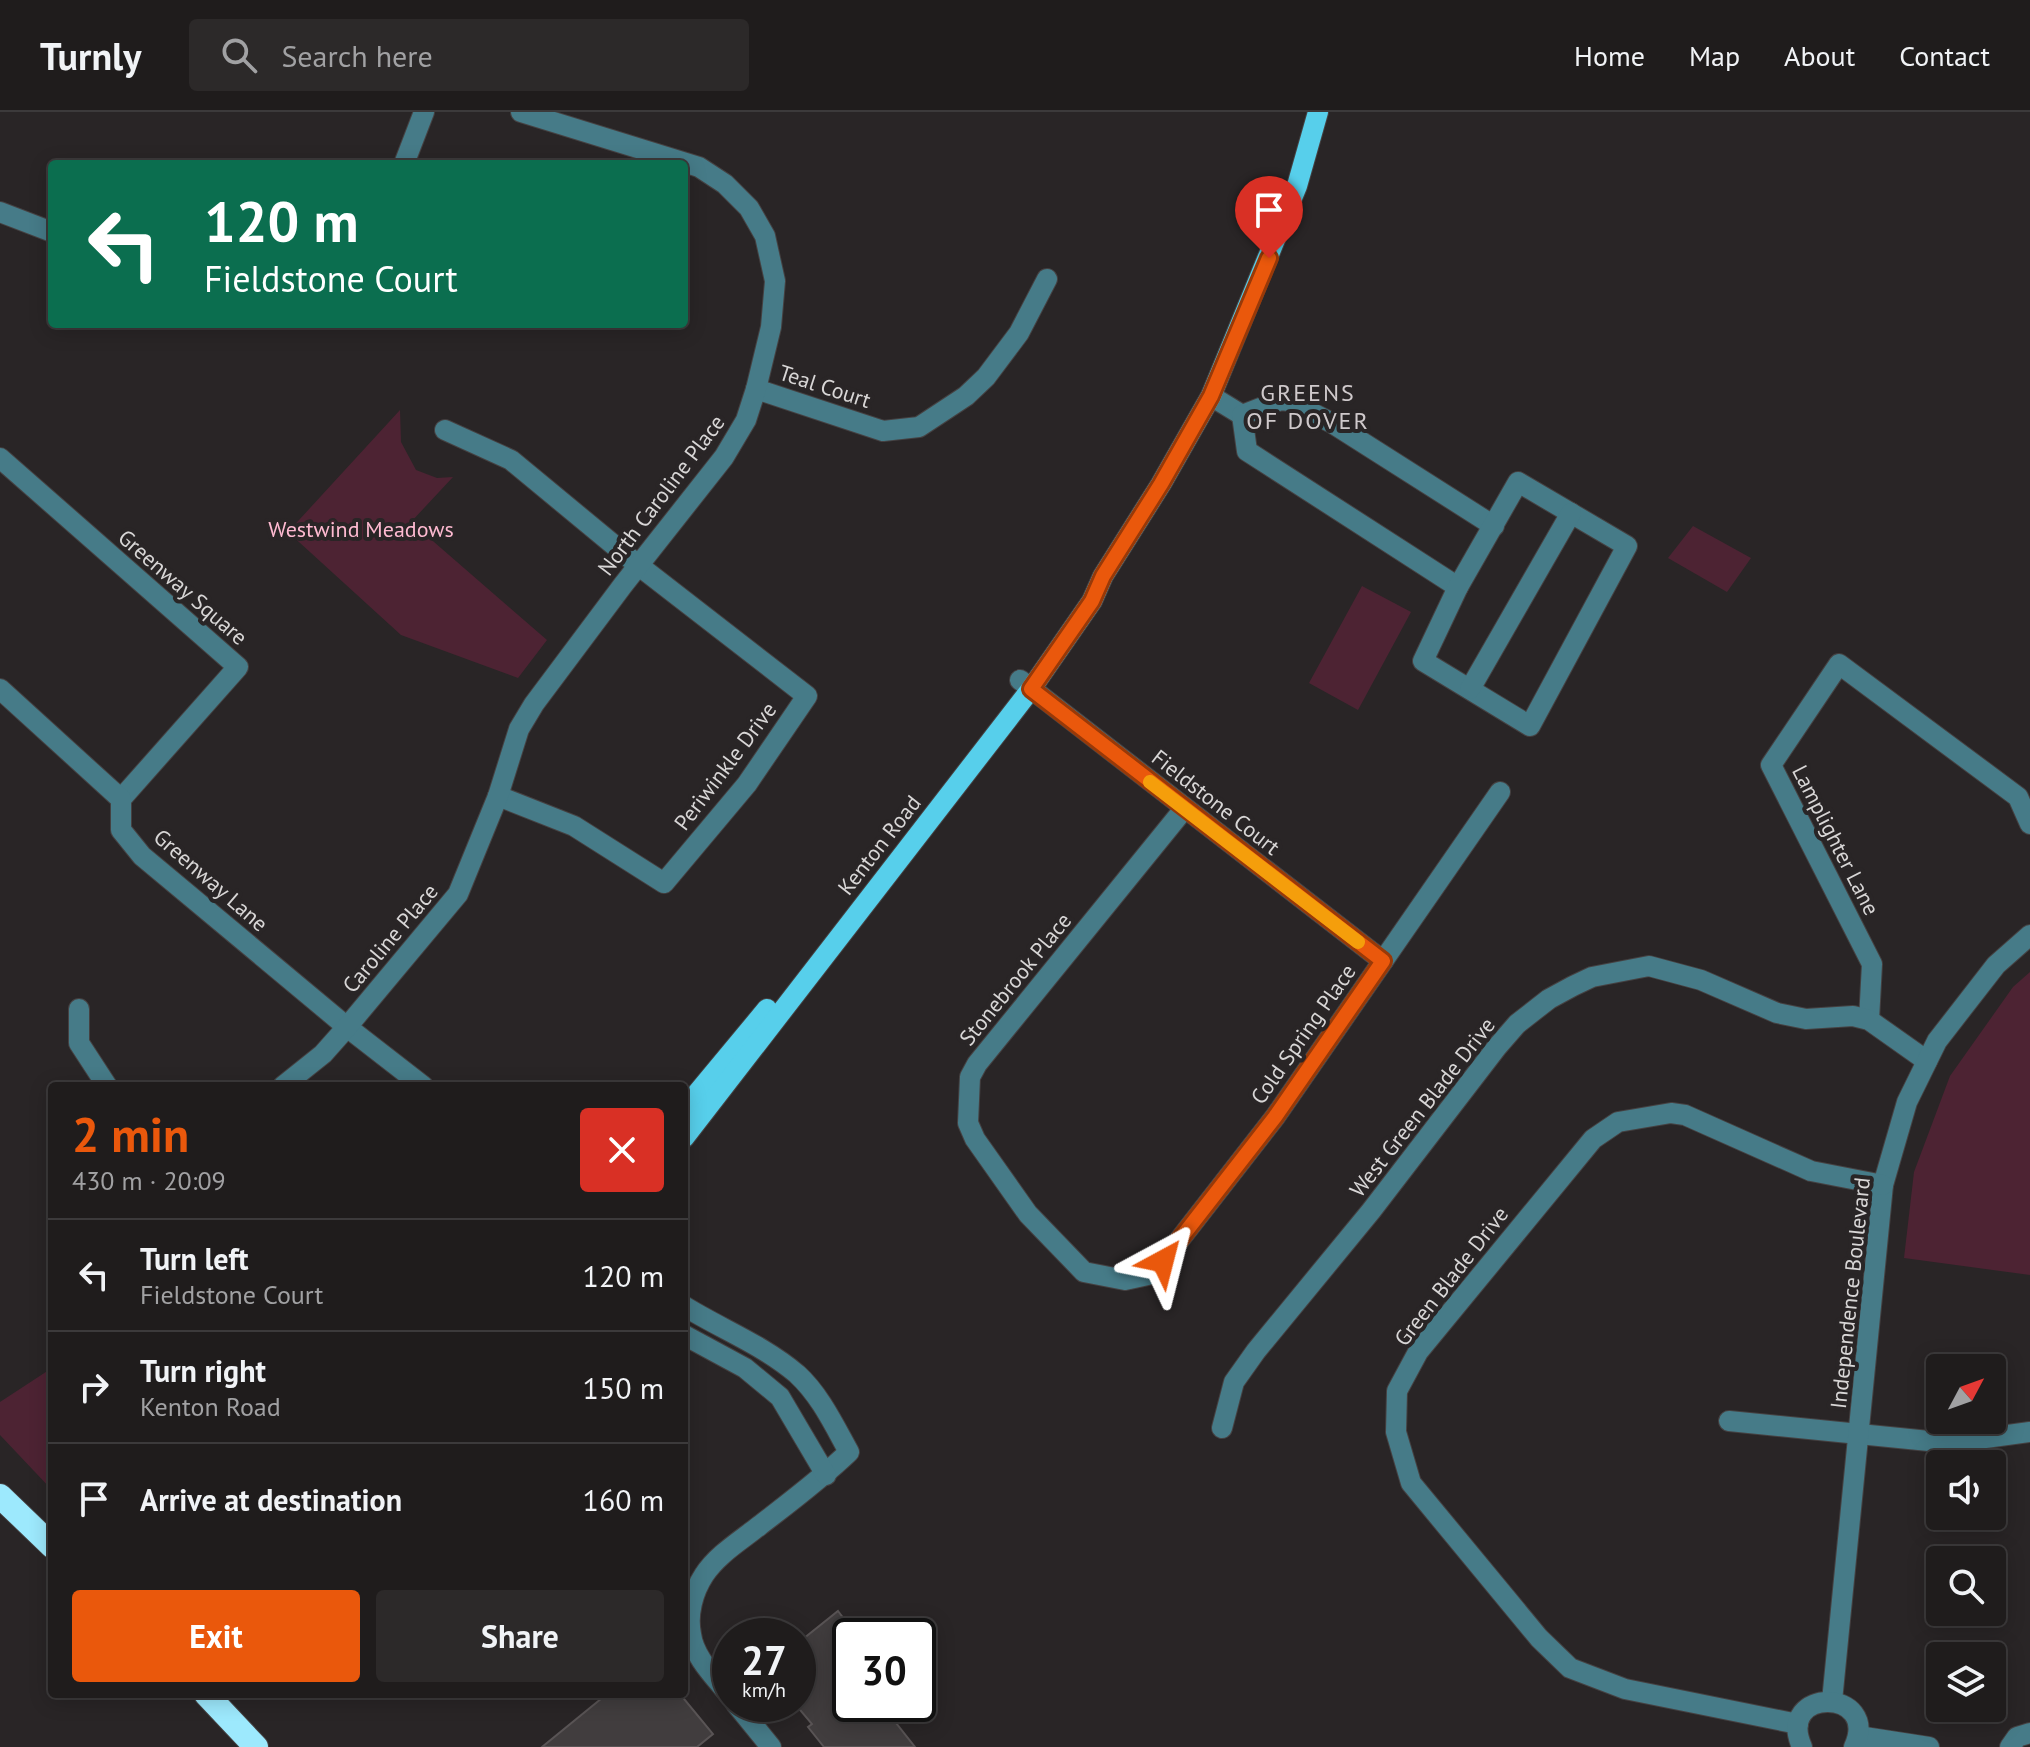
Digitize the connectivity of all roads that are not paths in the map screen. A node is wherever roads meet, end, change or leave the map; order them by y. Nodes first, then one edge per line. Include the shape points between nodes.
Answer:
1 (424, 112) edge
2 (521, 112) edge
3 (1318, 112) edge
4 (406, 160) edge
5 (676, 160) edge
6 (688, 164) edge
7 (0, 212) edge
8 (48, 230) edge
9 (1047, 279) dead end
10 (756, 389) junction
11 (1211, 396) junction
12 (1242, 415) junction
13 (445, 430) dead end
14 (0, 458) edge
15 (1571, 513) junction
16 (1494, 526) junction
17 (638, 565) junction
18 (1458, 587) junction
19 (1025, 684) junction
20 (0, 689) edge
21 (1470, 689) junction
22 (1500, 792) dead end
23 (498, 796) junction
24 (121, 799) junction
25 (1184, 809) junction
26 (2030, 824) edge
27 (2030, 935) edge
28 (1383, 961) junction
29 (79, 1009) dead end
30 (1869, 1020) junction
31 (347, 1027) junction
32 (1927, 1061) junction
33 (104, 1082) edge
34 (288, 1082) edge
35 (418, 1082) edge
36 (688, 1104) edge
37 (688, 1133) edge
38 (1883, 1185) junction
39 (1125, 1280) joint
40 (688, 1308) edge
41 (688, 1337) edge
42 (1729, 1421) dead end
43 (1222, 1428) dead end
44 (2030, 1432) edge
45 (1859, 1433) junction
46 (826, 1475) junction
47 (0, 1496) edge
48 (48, 1542) edge
49 (712, 1674) edge
50 (212, 1698) edge
51 (1832, 1701) junction
52 (751, 1722) edge
53 (1798, 1724) junction
54 (2030, 1733) edge
55 (1856, 1742) edge
56 (256, 1747) edge
57 (771, 1747) edge
58 (1802, 1747) edge
59 (1929, 1747) edge
60 (2010, 1747) edge

1 - 4 street
2 - 5 street, North Caroline Place
3 - 11 main road, Kenton Road via 1297,186
6 - 10 street, North Caroline Place via 725,184 749,208 765,236 775,281 771,327
7 - 8 street
9 - 10 street, Teal Court via 1019,333 986,377 919,427 883,431
10 - 17 street, North Caroline Place via 746,420 724,457
11 - 12 street
11 - 19 main road, Kenton Road via 1103,576 1080,599
12 - 16 street via 1289,401
12 - 18 street via 1247,451
13 - 17 street via 511,460
14 - 24 street, Greenway Square via 238,667
15 - 16 street via 1518,482
15 - 21 street
15 - 21 street via 1627,546 1530,726
16 - 18 street
17 - 23 street, North Caroline Place via 534,704 519,729
17 - 23 street, Periwinkle Drive via 807,696 747,784 664,883 574,826
18 - 21 street via 1423,661
19 - 25 street, Fieldstone Court
19 - 36 main road, Kenton Road
19 - 37 main road, Kenton Road
20 - 24 street
22 - 28 street, Cold Spring Place
23 - 31 street, Caroline Place via 458,894
24 - 31 street, Greenway Lane via 121,830 142,856
25 - 28 street, Fieldstone Court
25 - 39 street, Stonebrook Place via 970,1077 968,1123 1028,1214 1084,1272
26 - 30 street, Lamplighter Lane via 2018,797 1839,664 1771,765 1872,964
27 - 32 street, Independence Boulevard via 1996,965
28 - 39 street, Cold Spring Place via 1275,1117 1163,1261 1148,1275
29 - 33 street via 79,1043
30 - 32 street
30 - 43 street, West Green Blade Drive via 1777,1013 1701,980 1649,966 1592,977 1549,999 1497,1047 1256,1351 1234,1382
31 - 34 street, Caroline Place
31 - 35 street, Greenway Lane
32 - 38 street, Independence Boulevard via 1907,1102
38 - 45 street, Independence Boulevard
38 - 53 street, Green Blade Drive via 1811,1171 1685,1115 1618,1122 1593,1139 1418,1352 1397,1391 1396,1432 1411,1483 1570,1668 1625,1689
40 - 46 street via 760,1347 817,1397 849,1452
41 - 46 street via 745,1368 780,1397
42 - 45 street
44 - 45 street via 1949,1443
45 - 51 street, Independence Boulevard
46 - 49 street via 705,1573 690,1614 691,1637
47 - 48 highway
50 - 56 highway
51 - 53 street via 1811,1706
51 - 55 street via 1853,1714
52 - 57 street
53 - 58 street
54 - 60 street via 2017,1737
55 - 59 street

